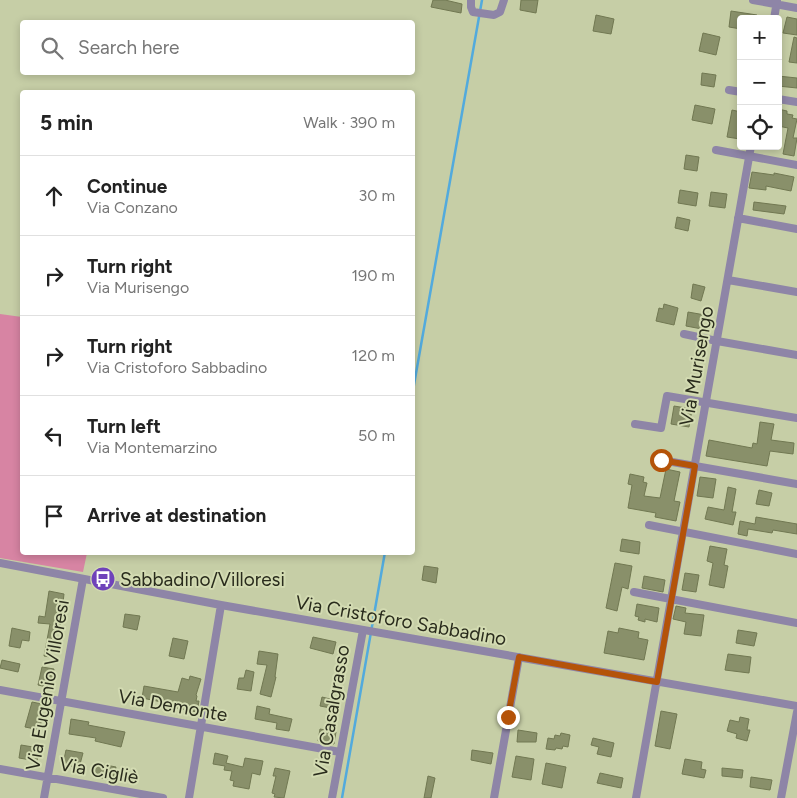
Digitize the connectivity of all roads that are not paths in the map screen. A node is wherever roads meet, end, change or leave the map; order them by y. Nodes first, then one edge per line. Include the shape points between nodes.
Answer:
1 (471, 0) edge
2 (504, 0) edge
3 (753, 0) edge
4 (777, 2) edge
5 (797, 8) edge
6 (775, 15) edge
7 (730, 90) dead end
8 (737, 91) edge
9 (782, 100) edge
10 (797, 102) edge
11 (716, 150) dead end
12 (750, 150) edge
13 (749, 156) junction
14 (797, 165) edge
15 (738, 218) junction
16 (797, 229) edge
17 (728, 280) junction
18 (797, 292) edge
19 (684, 334) dead end
20 (717, 341) junction
21 (797, 355) edge
22 (706, 403) junction
23 (797, 418) edge
24 (635, 424) dead end
25 (661, 460) dead end
26 (695, 466) junction
27 (797, 484) edge
28 (649, 525) dead end
29 (683, 533) junction
30 (797, 554) edge
31 (0, 563) edge
32 (83, 579) junction
33 (634, 592) dead end
34 (671, 600) junction
35 (221, 605) junction
36 (797, 623) edge
37 (364, 630) junction
38 (519, 657) junction
39 (657, 682) junction
40 (0, 690) edge
41 (61, 701) junction
42 (797, 706) edge
43 (797, 712) edge
44 (201, 726) junction
45 (340, 752) junction
46 (0, 769) edge
47 (47, 778) junction
48 (44, 798) edge
49 (163, 798) edge
50 (189, 798) edge
51 (332, 798) edge
52 (494, 798) edge
53 (636, 798) edge
54 (781, 798) edge

1 - 2 street via 471,9 496,15
3 - 4 street
4 - 5 street
4 - 6 street
7 - 8 street
9 - 10 street
11 - 13 street
12 - 13 street, Via Murisengo
13 - 14 street
13 - 15 street, Via Murisengo
15 - 16 street
15 - 17 street, Via Murisengo
17 - 18 street
17 - 20 street, Via Murisengo
19 - 20 street
20 - 21 street
20 - 22 street, Via Murisengo
22 - 23 street
22 - 24 street via 667,396 660,428
22 - 26 street, Via Murisengo
25 - 26 street
26 - 27 street
26 - 29 street, Via Murisengo
28 - 29 street
29 - 30 street
29 - 34 street, Via Murisengo
31 - 32 street, Via Cristoforo Sabbadino
32 - 35 street, Via Cristoforo Sabbadino
32 - 41 street, Via Eugenio Villoresi
33 - 34 street
34 - 36 street
34 - 39 street, Via Murisengo
35 - 37 street, Via Cristoforo Sabbadino
35 - 44 street
37 - 38 street, Via Cristoforo Sabbadino
37 - 45 street, Via Casalgrasso
38 - 39 street, Via Cristoforo Sabbadino
38 - 52 street
39 - 42 street, Via Cristoforo Sabbadino
39 - 53 street, Via Murisengo
40 - 41 street, Via Demonte
41 - 44 street, Via Demonte
41 - 47 street, Via Eugenio Villoresi
43 - 54 street
44 - 45 street, Via Demonte
44 - 50 street
45 - 51 street, Via Casalgrasso
46 - 47 street, Via Cigliè
47 - 48 street, Via Eugenio Villoresi
47 - 49 street, Via Cigliè

